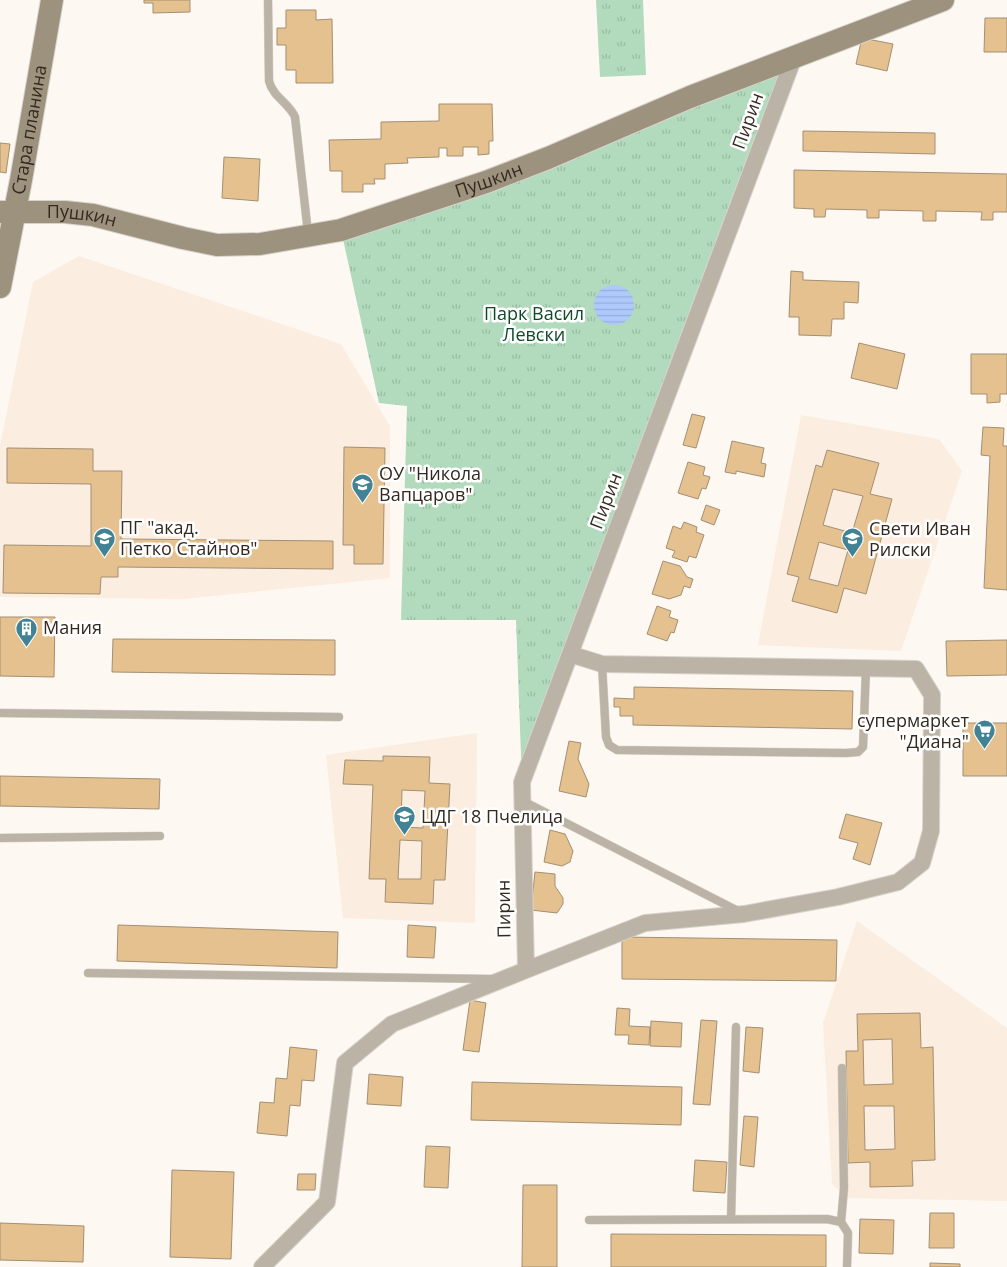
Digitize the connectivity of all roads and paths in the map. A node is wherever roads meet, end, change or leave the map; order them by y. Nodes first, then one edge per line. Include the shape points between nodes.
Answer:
1 (52, 0) edge
2 (268, 0) edge
3 (943, 0) edge
4 (794, 58) junction
5 (7, 212) edge
6 (308, 236) junction
7 (0, 288) edge
8 (570, 654) junction
9 (602, 664) junction
10 (866, 668) junction
11 (0, 714) edge
12 (339, 717) dead end
13 (522, 800) junction
14 (160, 836) dead end
15 (0, 838) edge
16 (744, 914) junction
17 (526, 970) junction
18 (88, 974) dead end
19 (502, 979) junction
20 (736, 1027) dead end
21 (842, 1068) dead end
22 (730, 1219) junction
23 (589, 1220) dead end
24 (841, 1222) junction
25 (262, 1267) edge
26 (847, 1267) edge

1 - 5 street, Стара планина
2 - 6 lane via 269,81 274,93 295,117
3 - 4 street, Пушкин
4 - 6 street, Пушкин via 690,97 486,182 341,230
4 - 8 street, Пирин
5 - 6 street, Пушкин via 94,215 218,246 260,244
5 - 7 street, Стара планина
8 - 9 street
8 - 13 street, Пирин via 522,782
9 - 10 street
9 - 10 lane via 606,737 609,745 617,750 846,754 858,752 863,747
10 - 16 street via 916,669 932,695 931,831 922,863 898,882
11 - 12 lane
13 - 16 lane
13 - 17 street, Пирин
14 - 15 lane
16 - 17 street via 645,923
17 - 19 street
18 - 19 lane
19 - 25 street via 392,1024 345,1063 327,1202
20 - 22 lane
21 - 24 lane via 844,1188
22 - 23 lane
22 - 24 lane via 827,1219
24 - 26 lane via 848,1233

